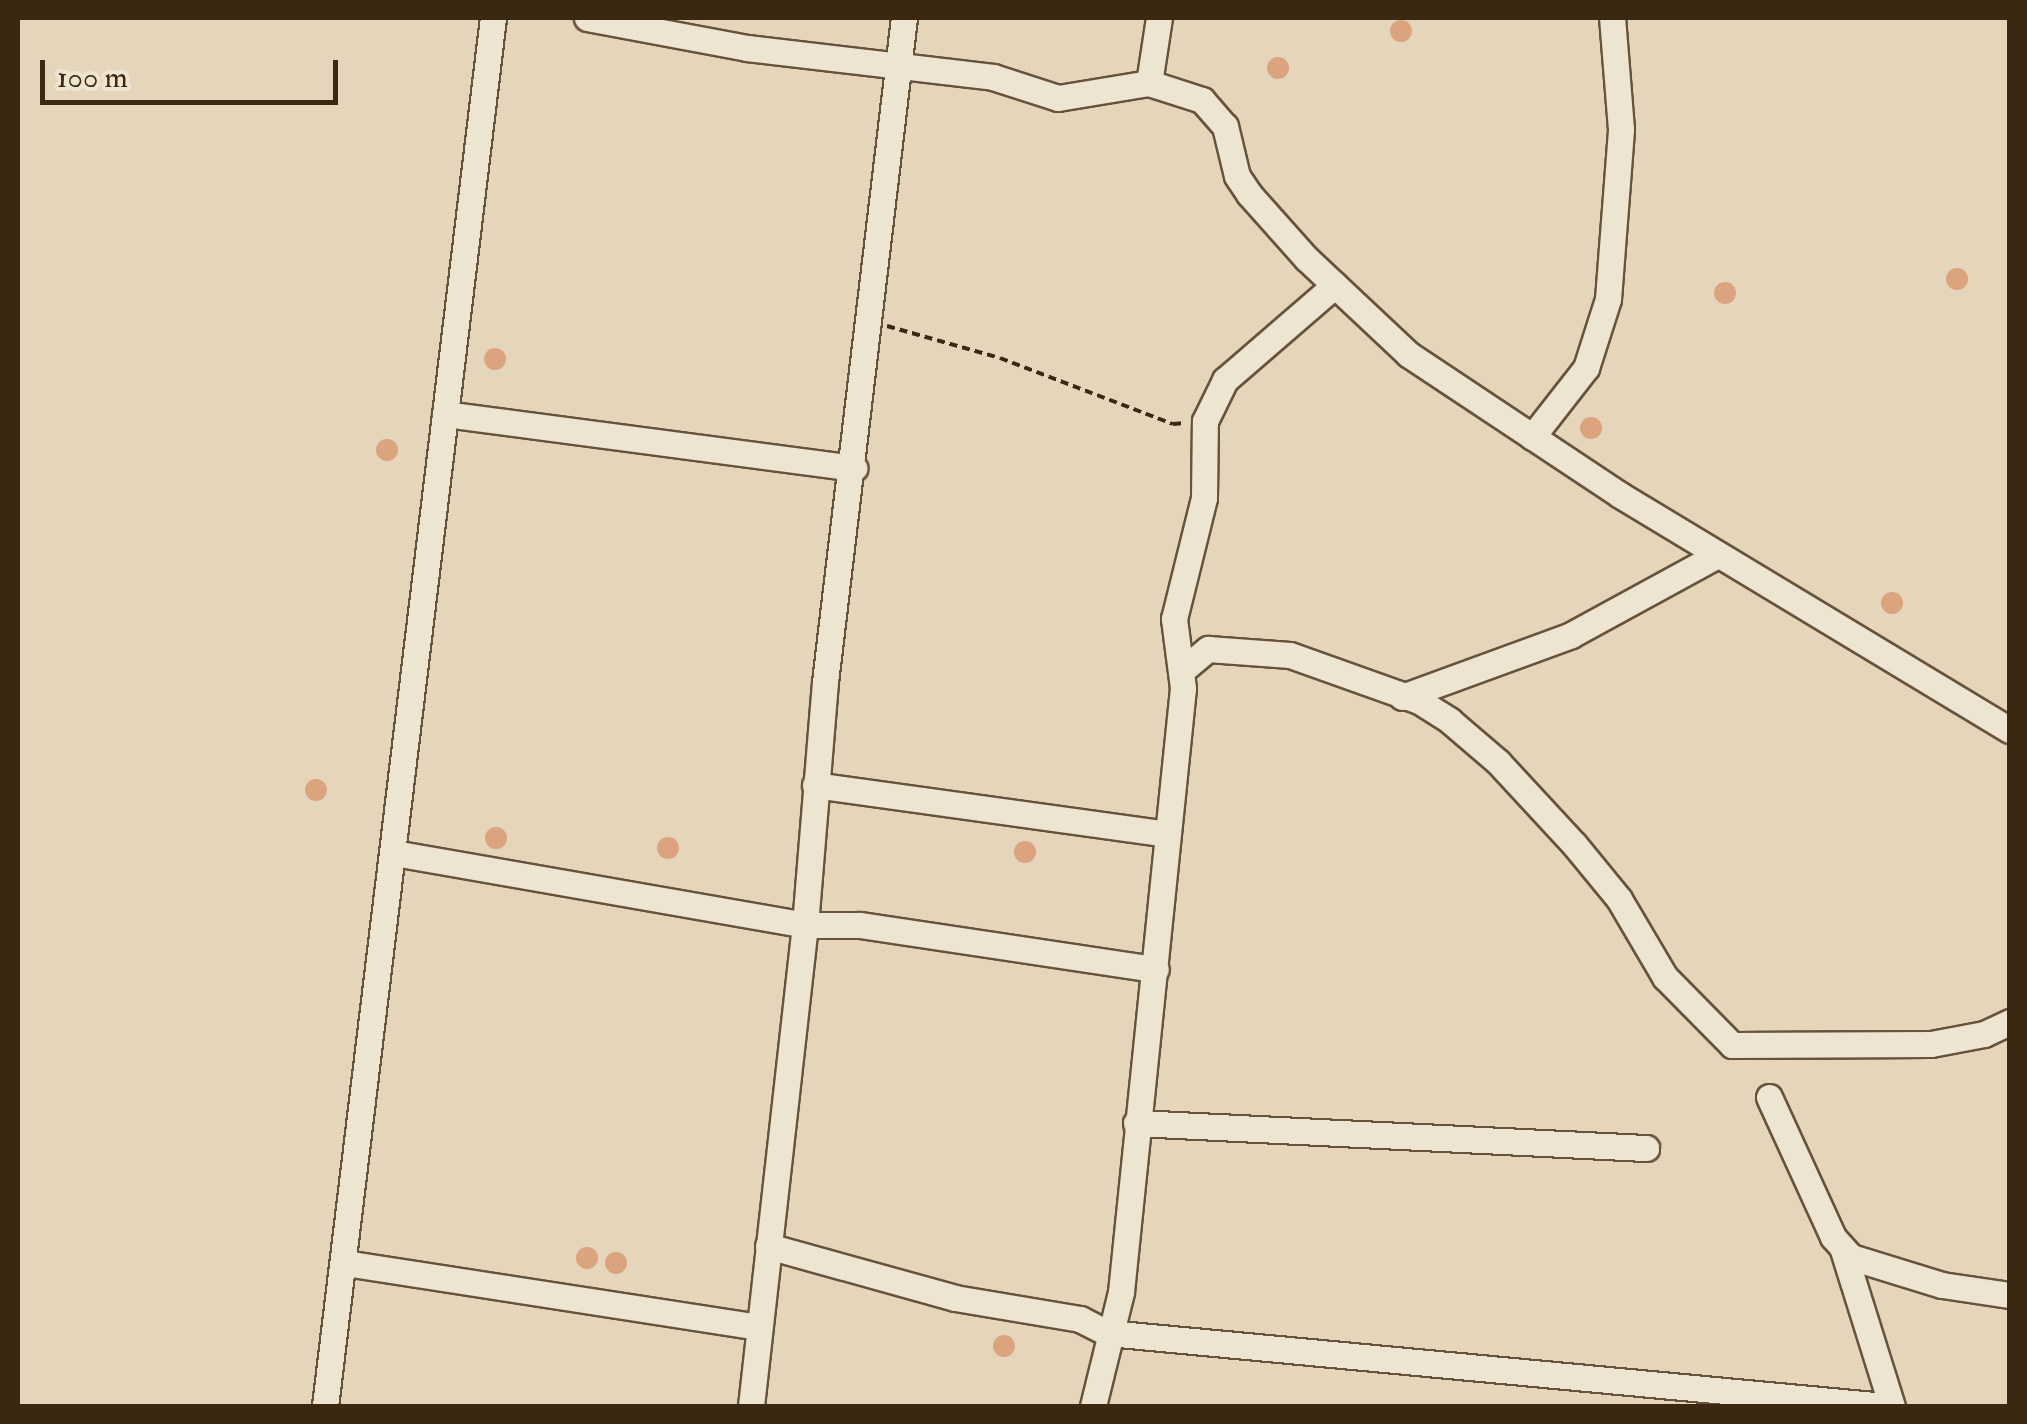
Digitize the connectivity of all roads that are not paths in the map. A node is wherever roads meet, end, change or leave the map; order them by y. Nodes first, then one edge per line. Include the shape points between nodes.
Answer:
1 (493, 18) edge
2 (588, 18) edge
3 (904, 18) edge
4 (1159, 18) edge
5 (1612, 18) edge
6 (897, 61) junction
7 (1149, 83) junction
8 (1335, 286) junction
9 (445, 414) junction
10 (1532, 436) junction
11 (854, 468) junction
12 (1718, 555) junction
13 (1184, 668) junction
14 (1402, 697) junction
15 (2010, 730) edge
16 (815, 784) junction
17 (1166, 834) junction
18 (394, 853) junction
19 (805, 925) junction
20 (1156, 969) junction
21 (2010, 1022) edge
22 (1769, 1097) dead end
23 (1136, 1122) junction
24 (1646, 1148) dead end
25 (768, 1246) junction
26 (1844, 1250) junction
27 (345, 1263) junction
28 (2010, 1294) edge
29 (758, 1327) junction
30 (1108, 1333) junction
31 (325, 1406) edge
32 (750, 1406) edge
33 (1092, 1406) edge
34 (1884, 1406) edge
35 (1892, 1406) edge

1 - 9 street
2 - 6 street via 748,48
3 - 6 street
4 - 7 street
5 - 10 street via 1621,129 1608,299 1586,368
6 - 7 street via 994,77 1058,98
6 - 11 street
7 - 8 street via 1216,110 1237,176
8 - 10 street via 1420,364
8 - 13 street via 1225,380 1205,420 1204,498 1174,620
9 - 11 street
9 - 18 street
10 - 12 street
11 - 16 street
12 - 14 street via 1572,635
12 - 15 street
13 - 14 street via 1208,649 1290,654
13 - 17 street
14 - 21 street via 1449,720 1498,762 1619,900 1666,977 1732,1045 1931,1044
16 - 17 street
16 - 19 street
17 - 20 street
18 - 19 street
18 - 27 street
19 - 20 street via 860,925
19 - 25 street
20 - 23 street
22 - 26 street
23 - 24 street
23 - 30 street via 1121,1292
25 - 29 street
25 - 30 street via 955,1298 1080,1319
26 - 28 street via 1942,1285
26 - 35 street
27 - 29 street
27 - 31 street
29 - 32 street
30 - 33 street
30 - 34 street

